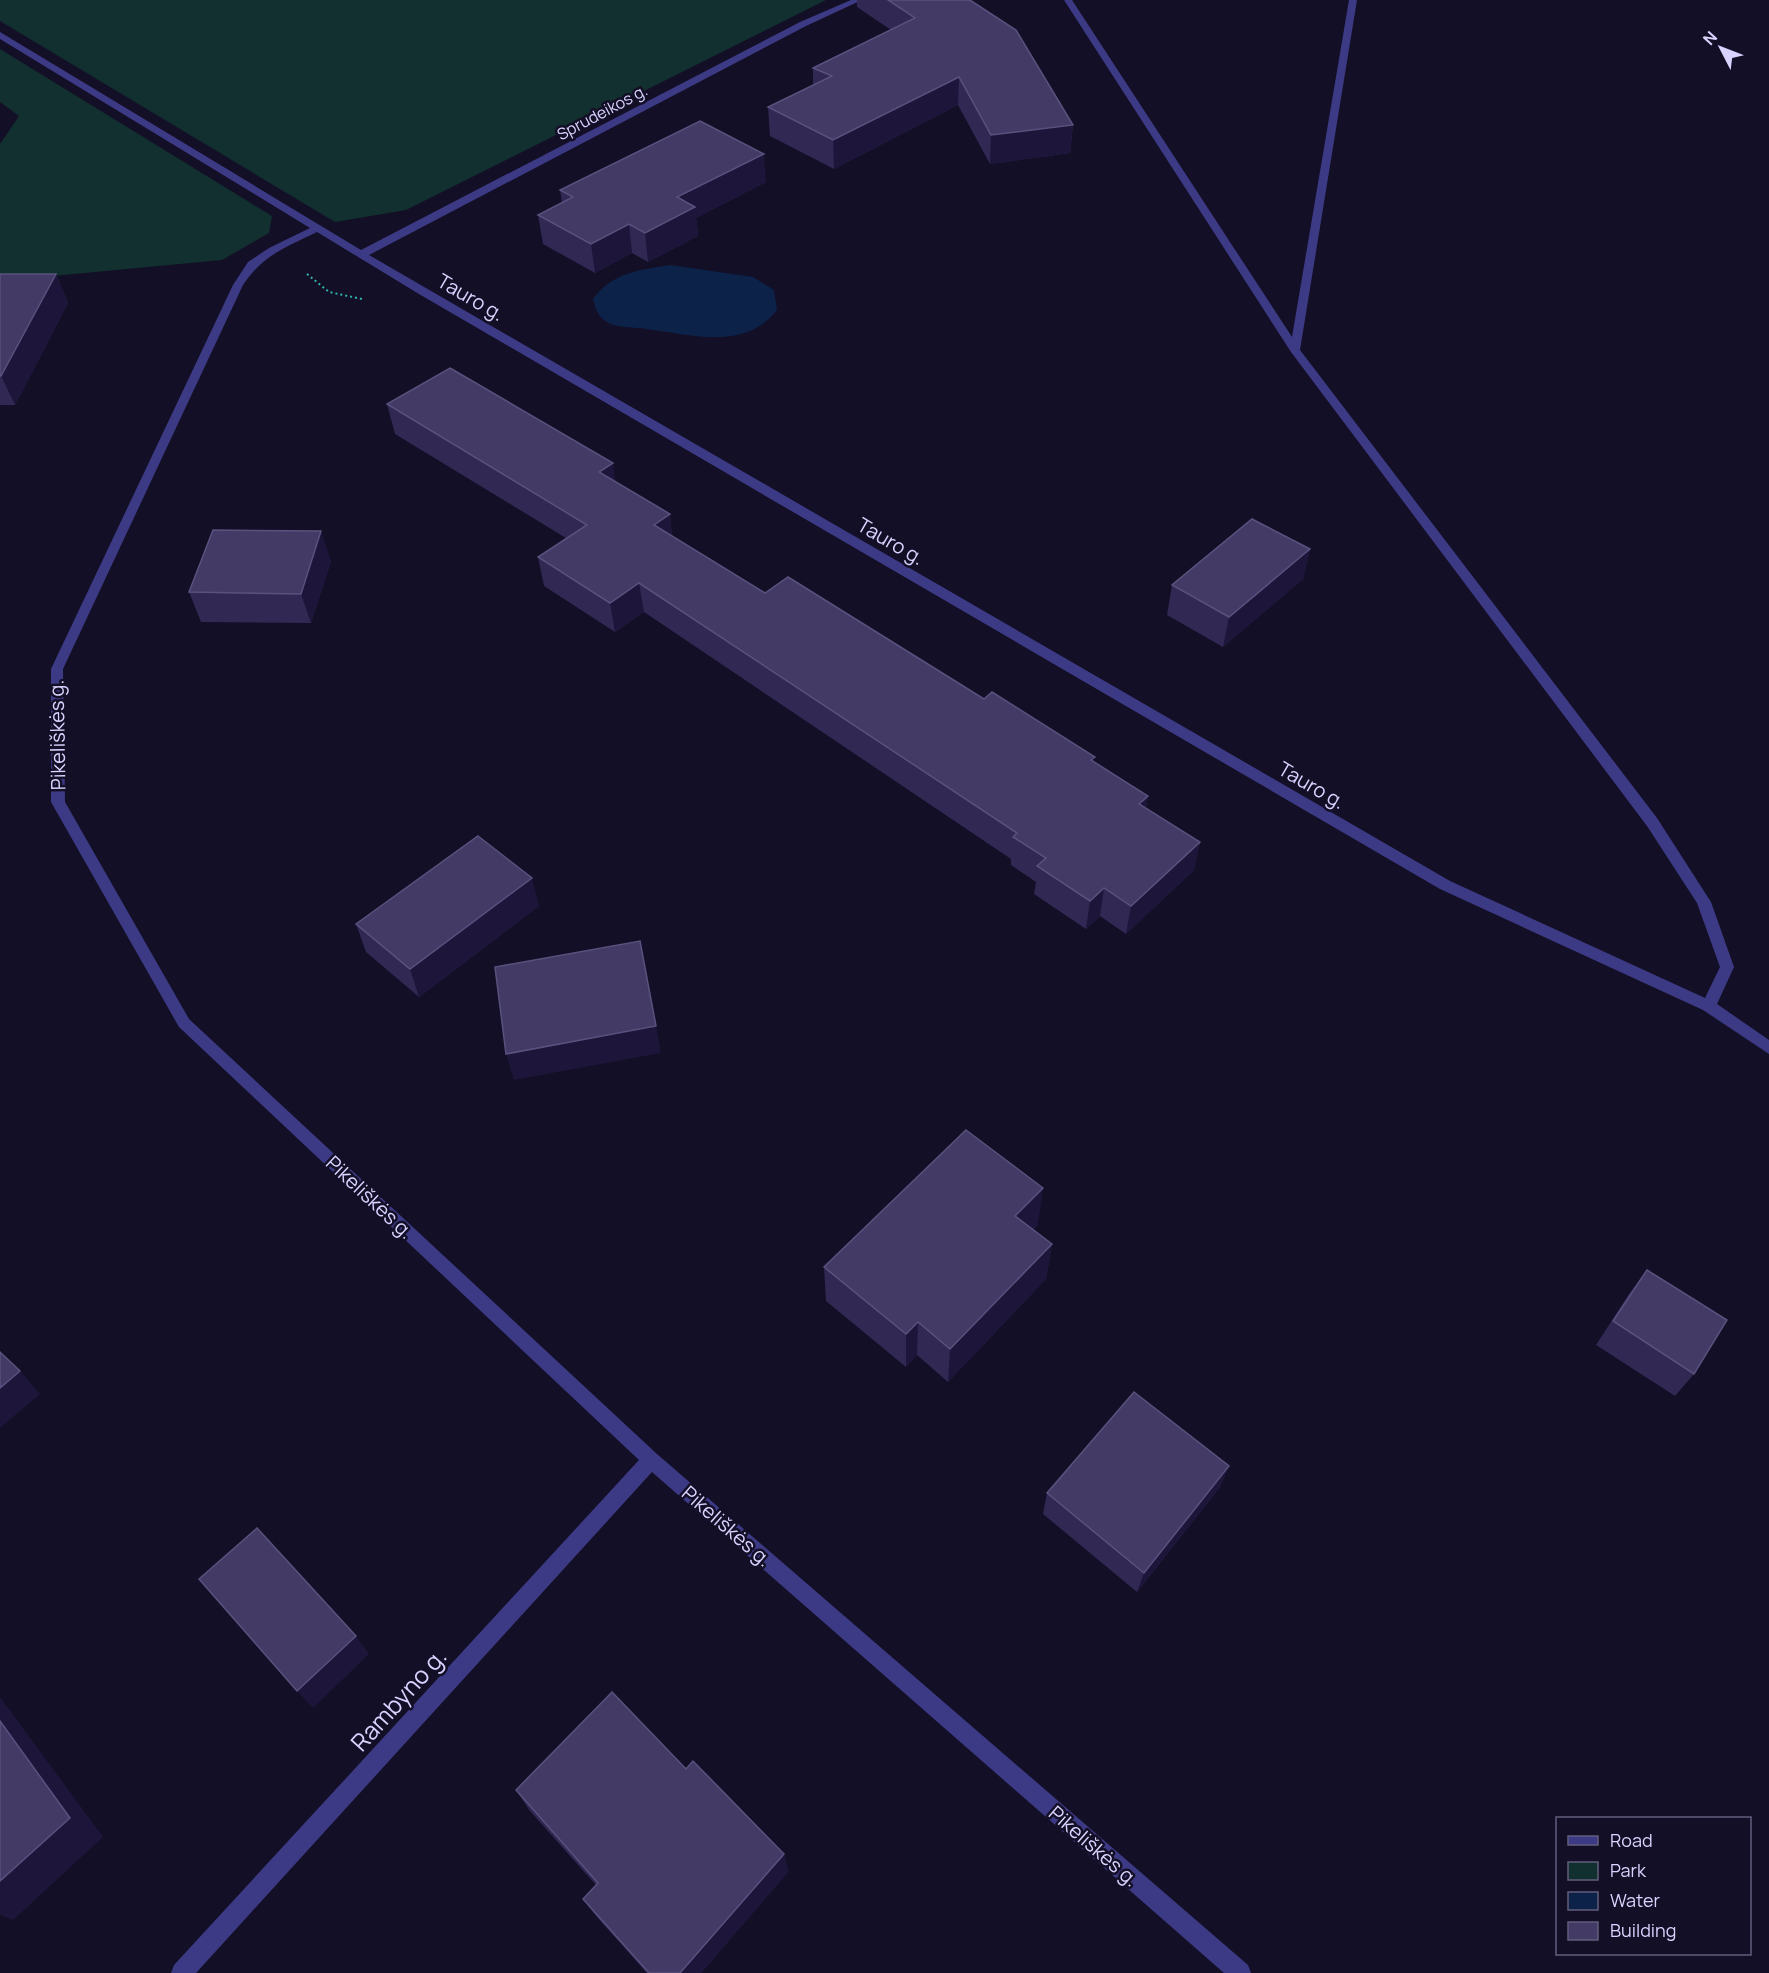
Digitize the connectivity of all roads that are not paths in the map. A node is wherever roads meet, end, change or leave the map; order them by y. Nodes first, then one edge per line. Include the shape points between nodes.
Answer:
1 (858, 0) edge
2 (1068, 0) edge
3 (1353, 0) edge
4 (4, 38) edge
5 (317, 228) junction
6 (362, 254) junction
7 (1295, 350) junction
8 (1708, 1006) junction
9 (1769, 1048) edge
10 (651, 1460) junction
11 (182, 1973) edge
12 (1240, 1973) edge

1 - 6 street, Sprudeikos g. via 803,24
2 - 7 street
3 - 7 street
4 - 5 street, Tauro g.
5 - 6 street, Tauro g.
5 - 10 street, Pikeliškės g. via 252,264 238,285 57,669 58,802 184,1023
6 - 8 street, Tauro g. via 1445,885
7 - 8 street via 1652,822 1704,902 1728,968
8 - 9 street, Tauro g.
10 - 11 street, Rambyno g.
10 - 12 street, Pikeliškės g.

